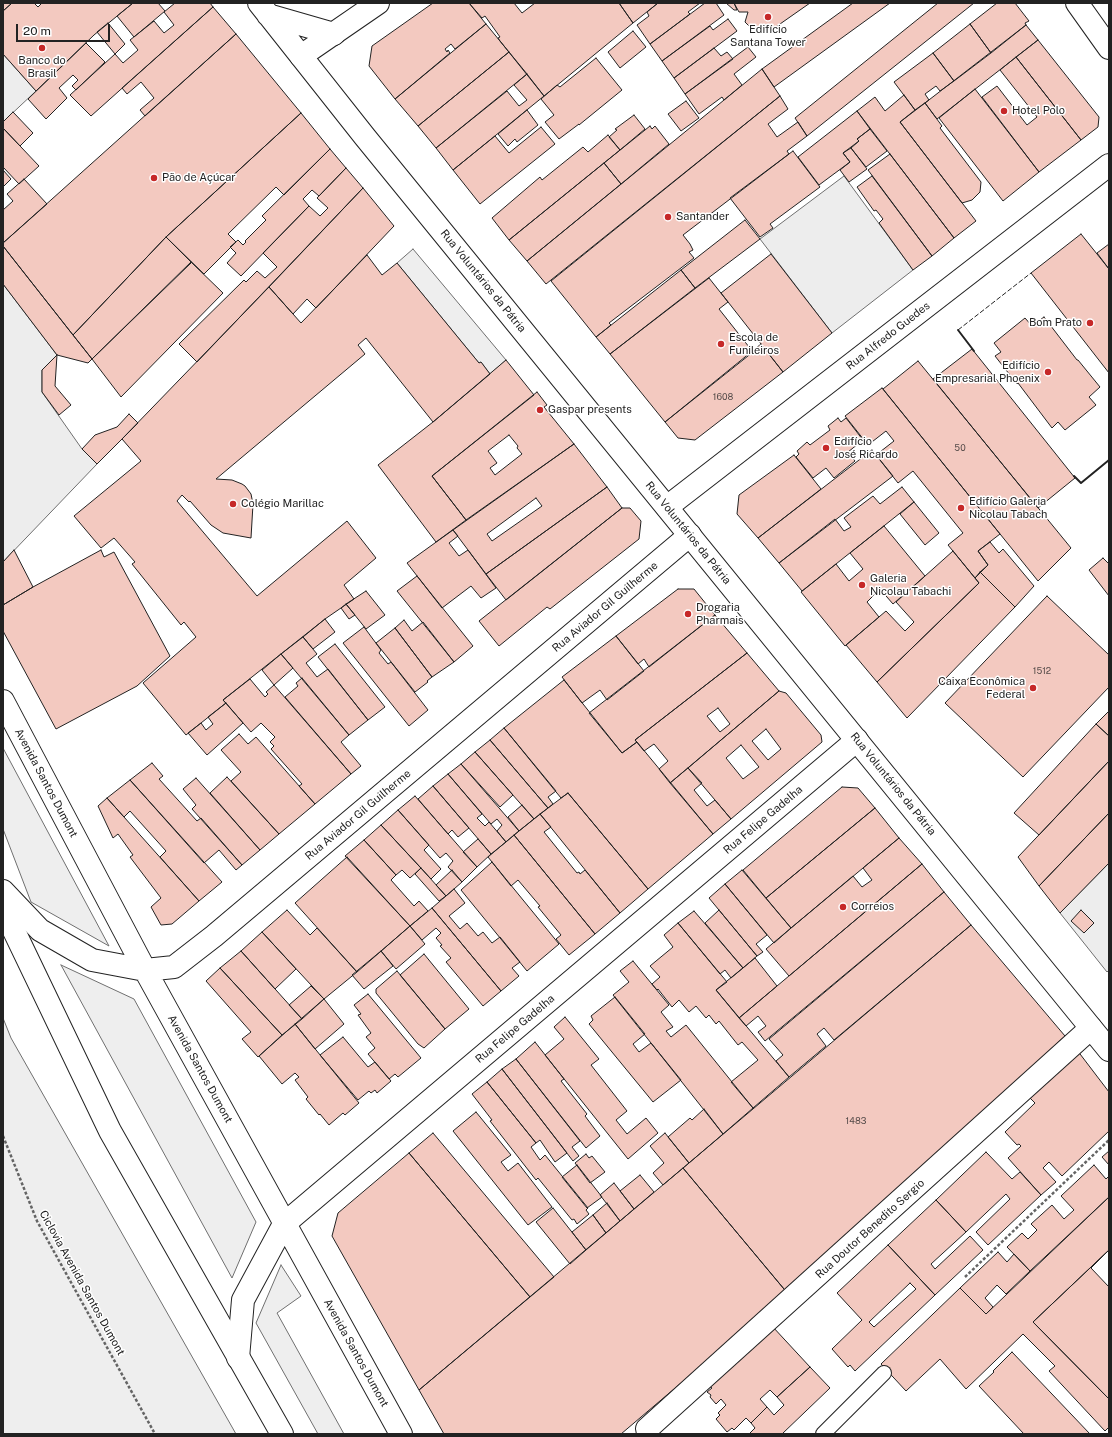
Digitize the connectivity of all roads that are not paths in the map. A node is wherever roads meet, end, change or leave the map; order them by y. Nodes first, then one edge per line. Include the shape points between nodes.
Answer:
1 (378, 3) edge
2 (1077, 3) edge
3 (263, 9) edge
4 (334, 34) junction
5 (1109, 48) edge
6 (301, 56) junction
7 (1109, 165) edge
8 (667, 507) junction
9 (690, 535) junction
10 (3, 701) edge
11 (857, 740) junction
12 (3, 891) edge
13 (3, 908) edge
14 (145, 970) junction
15 (1091, 1028) junction
16 (1109, 1050) edge
17 (284, 1224) junction
18 (238, 1358) junction
19 (884, 1374) dead end
20 (648, 1429) dead end
21 (282, 1434) edge
22 (401, 1434) edge
23 (822, 1434) edge

1 - 4 street
2 - 5 street
3 - 4 street, Rua Voluntários da Pátria
3 - 6 street, Rua Voluntários da Pátria
4 - 6 street
6 - 8 street, Rua Voluntários da Pátria
7 - 8 street, Rua Alfredo Guedes
8 - 9 street, Rua Voluntários da Pátria
9 - 11 street, Rua Voluntários da Pátria
9 - 14 street, Rua Aviador Gil Guilherme via 206,943 174,967
10 - 14 street, Avenida Santos Dumont
11 - 15 street, Rua Voluntários da Pátria
11 - 17 street, Rua Felipe Gadelha
12 - 14 street, Rua Aviador Gil Guilherme via 40,930 92,960
13 - 18 street via 110,1131
14 - 17 street, Avenida Santos Dumont
15 - 16 street, Rua Voluntários da Pátria
15 - 20 street, Rua Doutor Benedito Sergio
17 - 18 street, Rua Felipe Gadelha via 243,1300
17 - 22 street, Avenida Santos Dumont
18 - 21 street
19 - 23 lane

